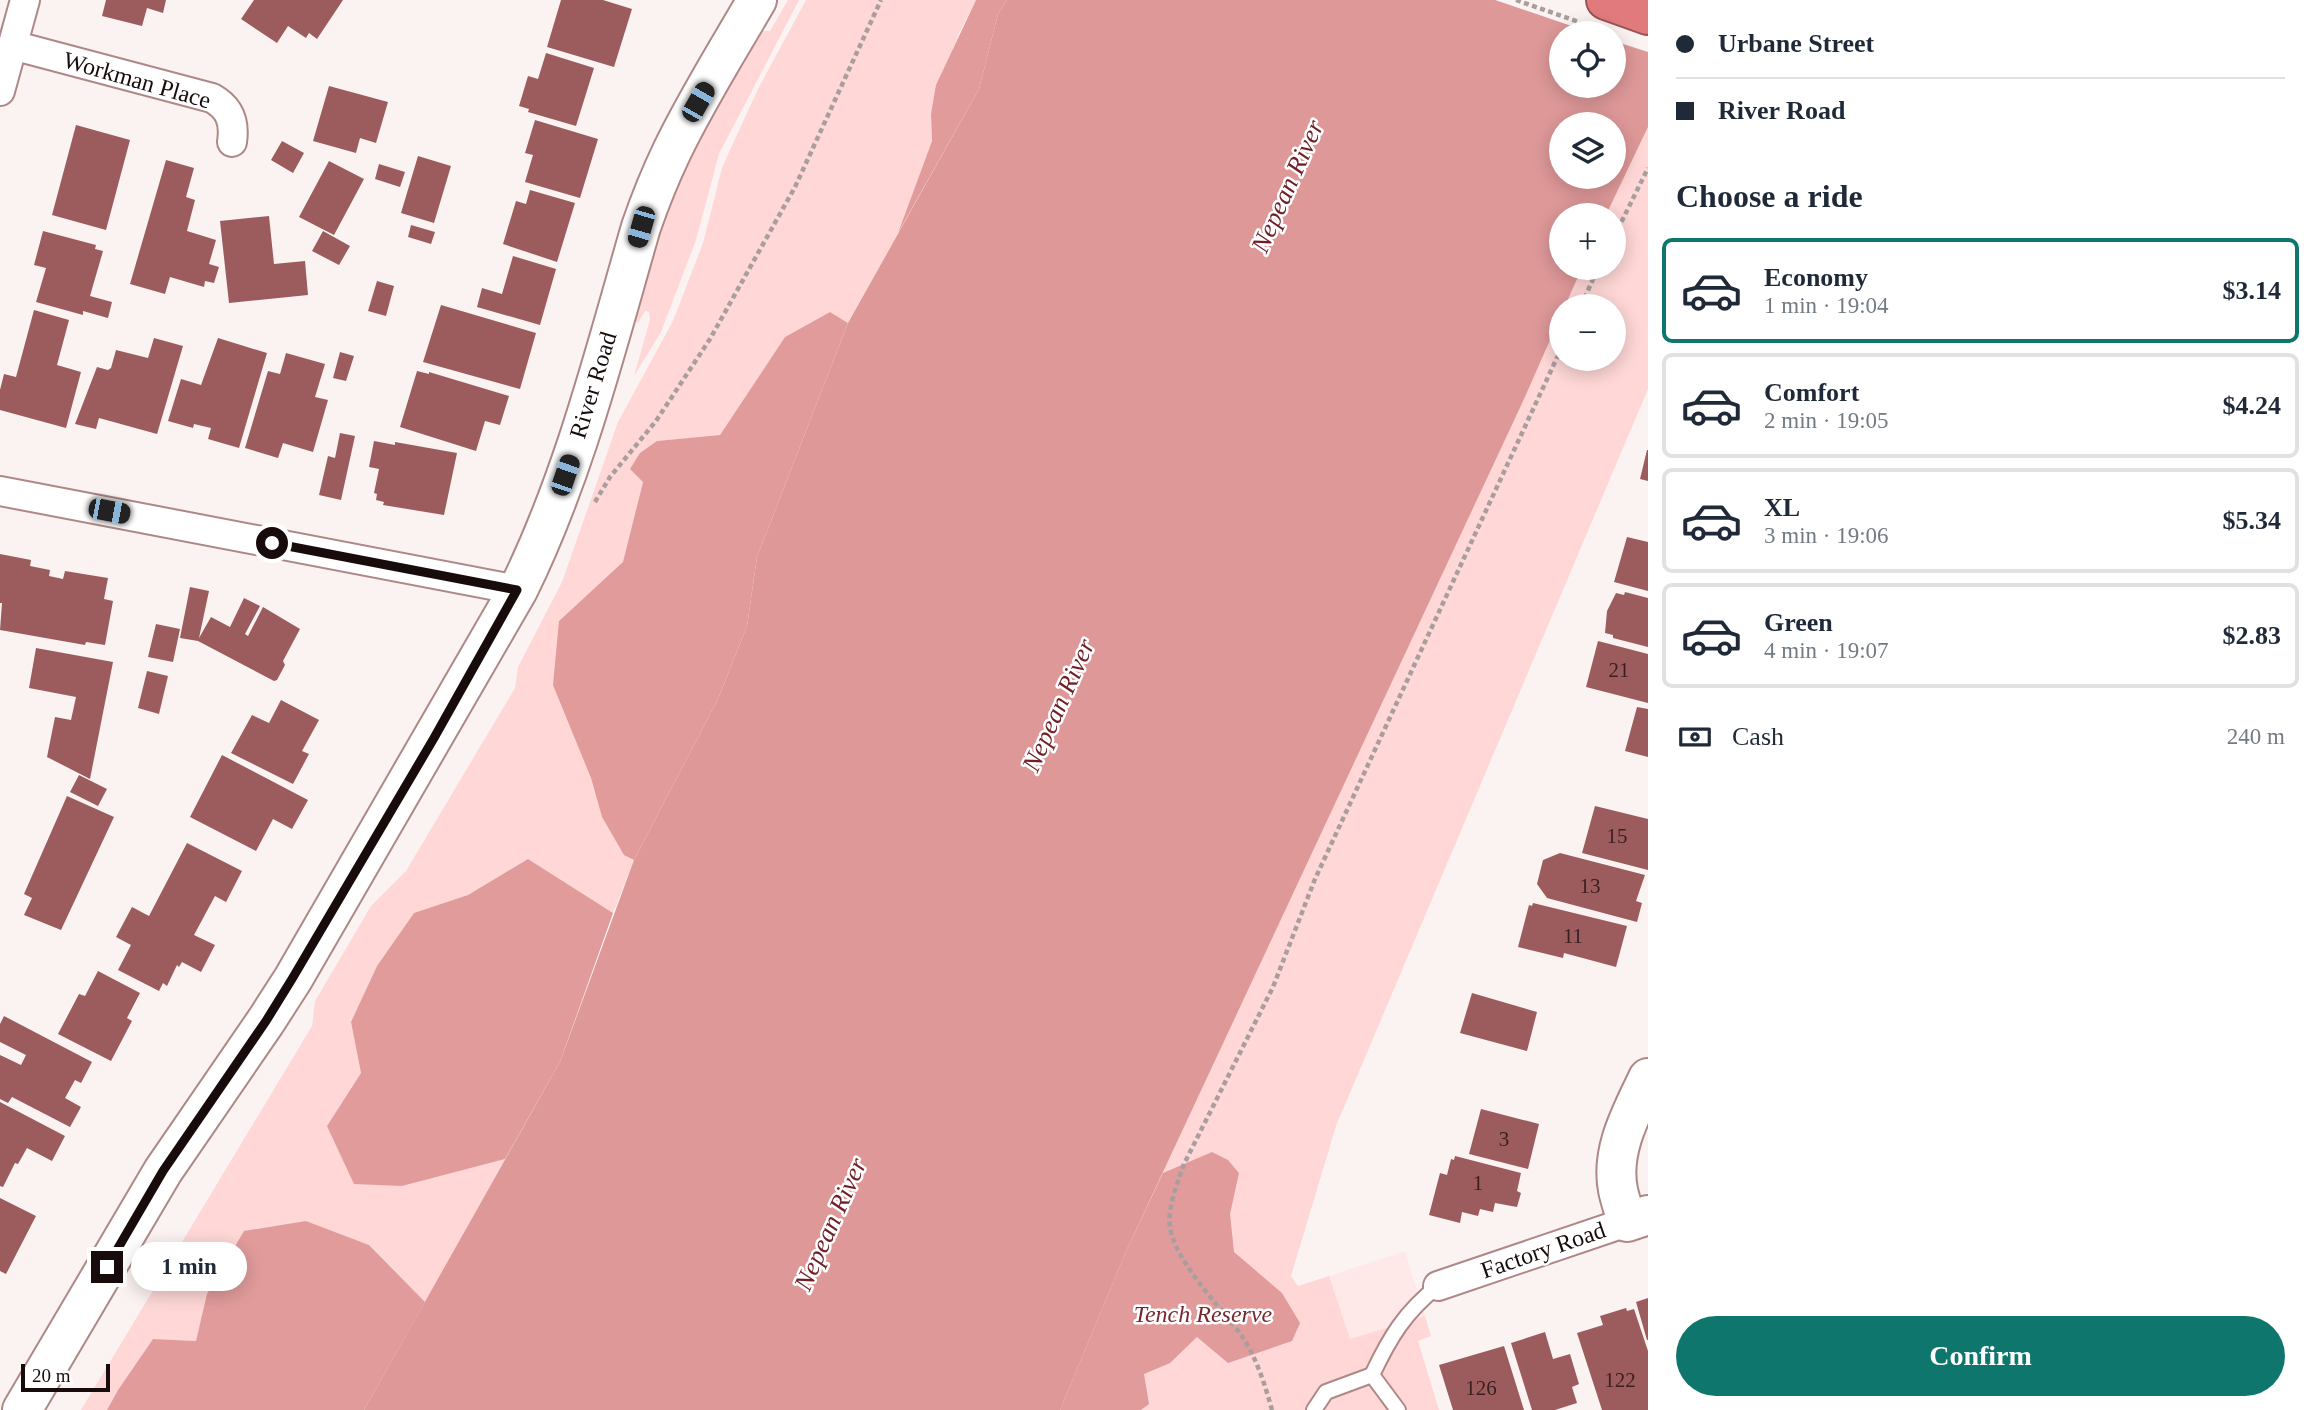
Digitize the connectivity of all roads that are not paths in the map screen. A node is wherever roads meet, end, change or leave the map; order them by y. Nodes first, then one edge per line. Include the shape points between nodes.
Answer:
1 (25, 0) edge
2 (757, 0) edge
3 (1597, 12) edge
4 (1648, 15) edge
5 (12, 45) junction
6 (0, 91) edge
7 (232, 142) dead end
8 (0, 491) edge
9 (517, 590) junction
10 (1648, 1078) edge
11 (1637, 1219) edge
12 (1438, 1286) joint
13 (1372, 1374) junction
14 (22, 1410) edge
15 (1314, 1410) edge
16 (1398, 1410) edge

1 - 5 street
2 - 9 street, River Road via 698,102 655,190 569,465 541,544
3 - 4 highway
5 - 6 street
5 - 7 street, Workman Place via 212,98 231,117
8 - 9 street
9 - 14 street, River Road via 292,979 163,1171
10 - 11 street via 1626,1125 1619,1154 1618,1188
11 - 12 street, Factory Road
12 - 13 lane via 1391,1335
13 - 15 lane via 1326,1391
13 - 16 lane

